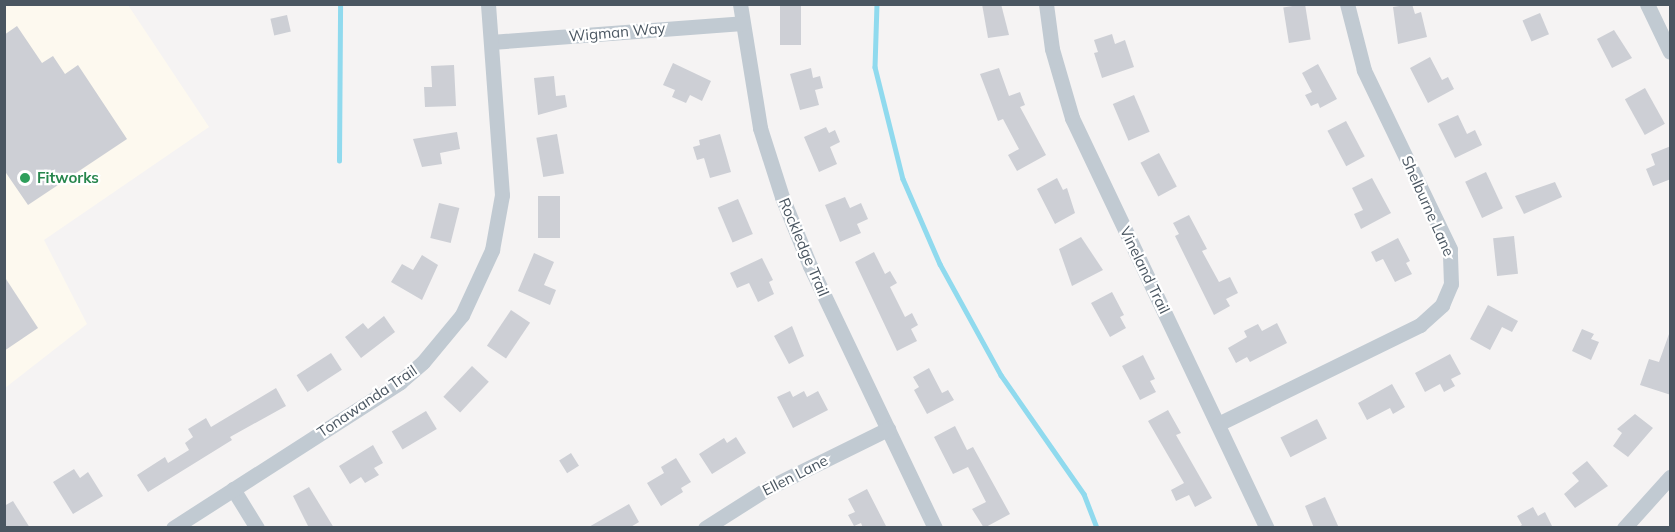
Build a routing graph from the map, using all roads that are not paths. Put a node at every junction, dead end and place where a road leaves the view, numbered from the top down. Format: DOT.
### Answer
graph roads {
  1 [pos="488,4"];
  2 [pos="740,4"];
  3 [pos="1046,4"];
  4 [pos="1347,4"];
  5 [pos="1647,4"];
  6 [pos="742,23"];
  7 [pos="491,42"];
  8 [pos="1671,52"];
  9 [pos="1218,424"];
  10 [pos="888,429"];
  11 [pos="1671,477"];
  12 [pos="232,489"];
  13 [pos="173,528"];
  14 [pos="257,528"];
  15 [pos="705,528"];
  16 [pos="935,528"];
  17 [pos="1267,528"];
  18 [pos="1624,528"];
  1 -- 7 [label="street, Tonawanda Trail"];
  2 -- 6 [label="street, Rockledge Trail"];
  3 -- 9 [label="street, Vineland Trail"];
  4 -- 9 [label="street, Shelburne Lane"];
  5 -- 8 [label="street"];
  6 -- 7 [label="street, Wigman Way"];
  6 -- 10 [label="street, Rockledge Trail"];
  7 -- 12 [label="street, Tonawanda Trail"];
  9 -- 17 [label="street, Vineland Trail"];
  10 -- 15 [label="street, Ellen Lane"];
  10 -- 16 [label="street, Rockledge Trail"];
  11 -- 18 [label="street"];
  12 -- 13 [label="street, Tonawanda Trail"];
  12 -- 14 [label="street"];
}
